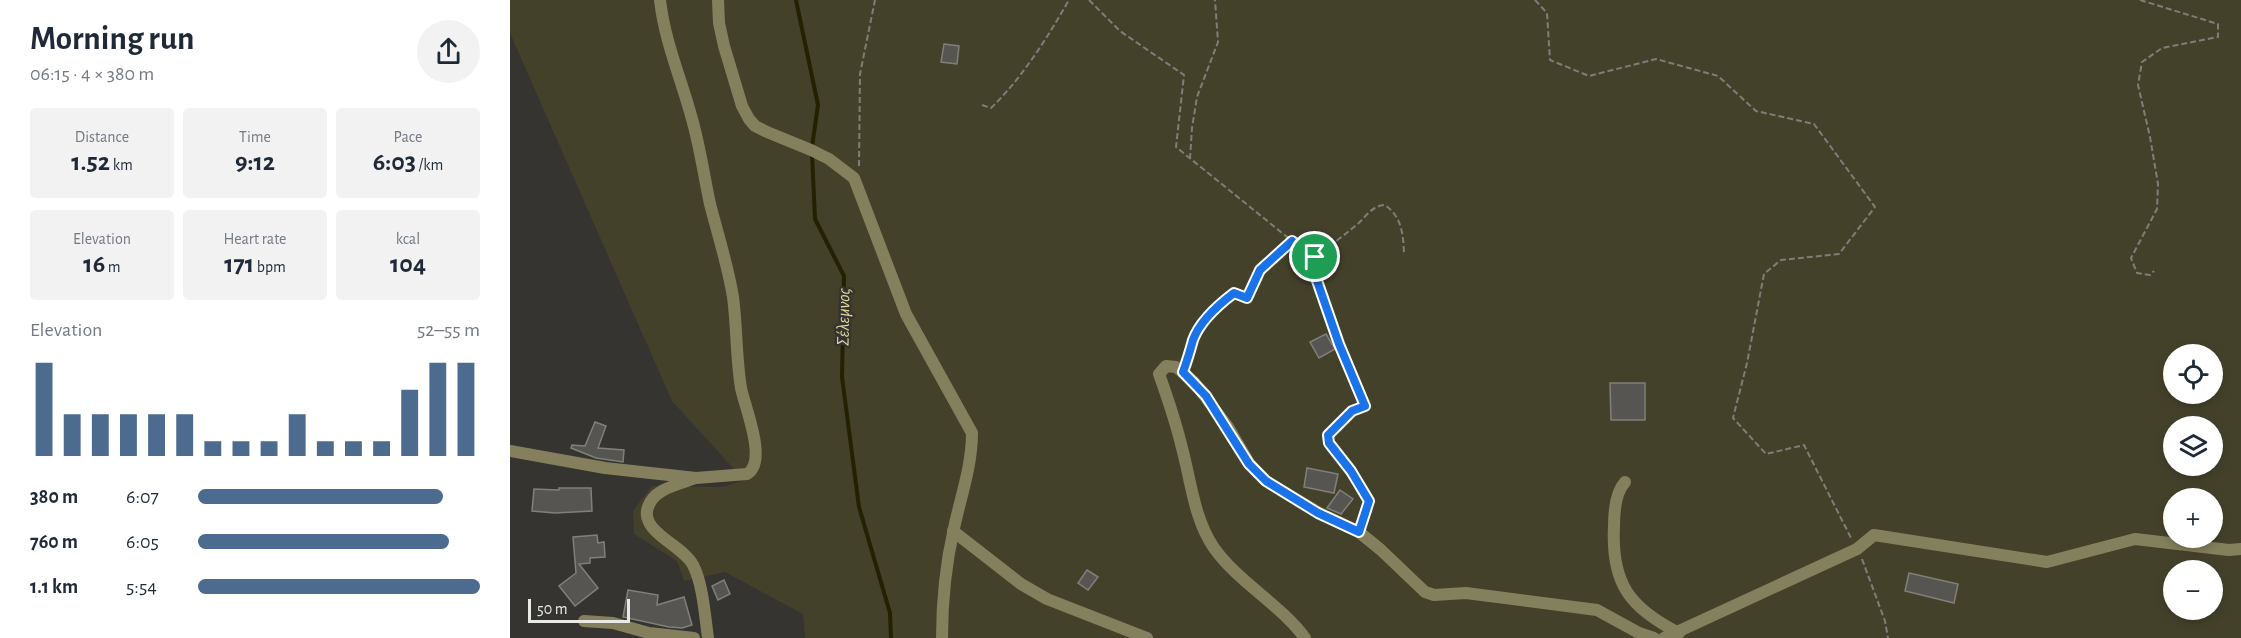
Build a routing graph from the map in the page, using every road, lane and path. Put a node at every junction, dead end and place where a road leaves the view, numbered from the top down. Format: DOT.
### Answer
graph roads {
  1 [pos="660,0"];
  2 [pos="718,0"];
  3 [pos="875,0"];
  4 [pos="1069,0"];
  5 [pos="1089,0"];
  6 [pos="1215,0"];
  7 [pos="1535,0"];
  8 [pos="2140,0"];
  9 [pos="982,105"];
  10 [pos="1190,159"];
  11 [pos="859,166"];
  12 [pos="1292,241"];
  13 [pos="1404,253"];
  14 [pos="1315,257"];
  15 [pos="2154,272"];
  16 [pos="1183,372"];
  17 [pos="510,451"];
  18 [pos="696,478"];
  19 [pos="1625,482"];
  20 [pos="953,531"];
  21 [pos="1359,532"];
  22 [pos="1857,549"];
  23 [pos="2241,549"];
  24 [pos="1865,564"];
  25 [pos="584,621"];
  26 [pos="1679,633"];
  27 [pos="694,638"];
  28 [pos="708,638"];
  29 [pos="942,638"];
  30 [pos="1147,638"];
  31 [pos="1305,638"];
  32 [pos="1654,638"];
  33 [pos="1664,638"];
  34 [pos="1888,638"];
  1 -- 18 [label="street"];
  2 -- 20 [label="street"];
  3 -- 11 [label="path"];
  4 -- 9 [label="path"];
  5 -- 10 [label="path"];
  6 -- 10 [label="path"];
  7 -- 22 [label="path"];
  8 -- 15 [label="path"];
  10 -- 12 [label="path"];
  12 -- 14 [label="path"];
  12 -- 16 [label="path"];
  13 -- 14 [label="path"];
  14 -- 21 [label="path"];
  16 -- 21 [label="street"];
  16 -- 31 [label="street"];
  17 -- 18 [label="street"];
  18 -- 28 [label="street"];
  19 -- 26 [label="street"];
  20 -- 29 [label="street"];
  20 -- 30 [label="street"];
  21 -- 32 [label="street"];
  22 -- 23 [label="street"];
  22 -- 26 [label="street"];
  24 -- 34 [label="path"];
  25 -- 27 [label="street"];
  26 -- 33 [label="street"];
}
